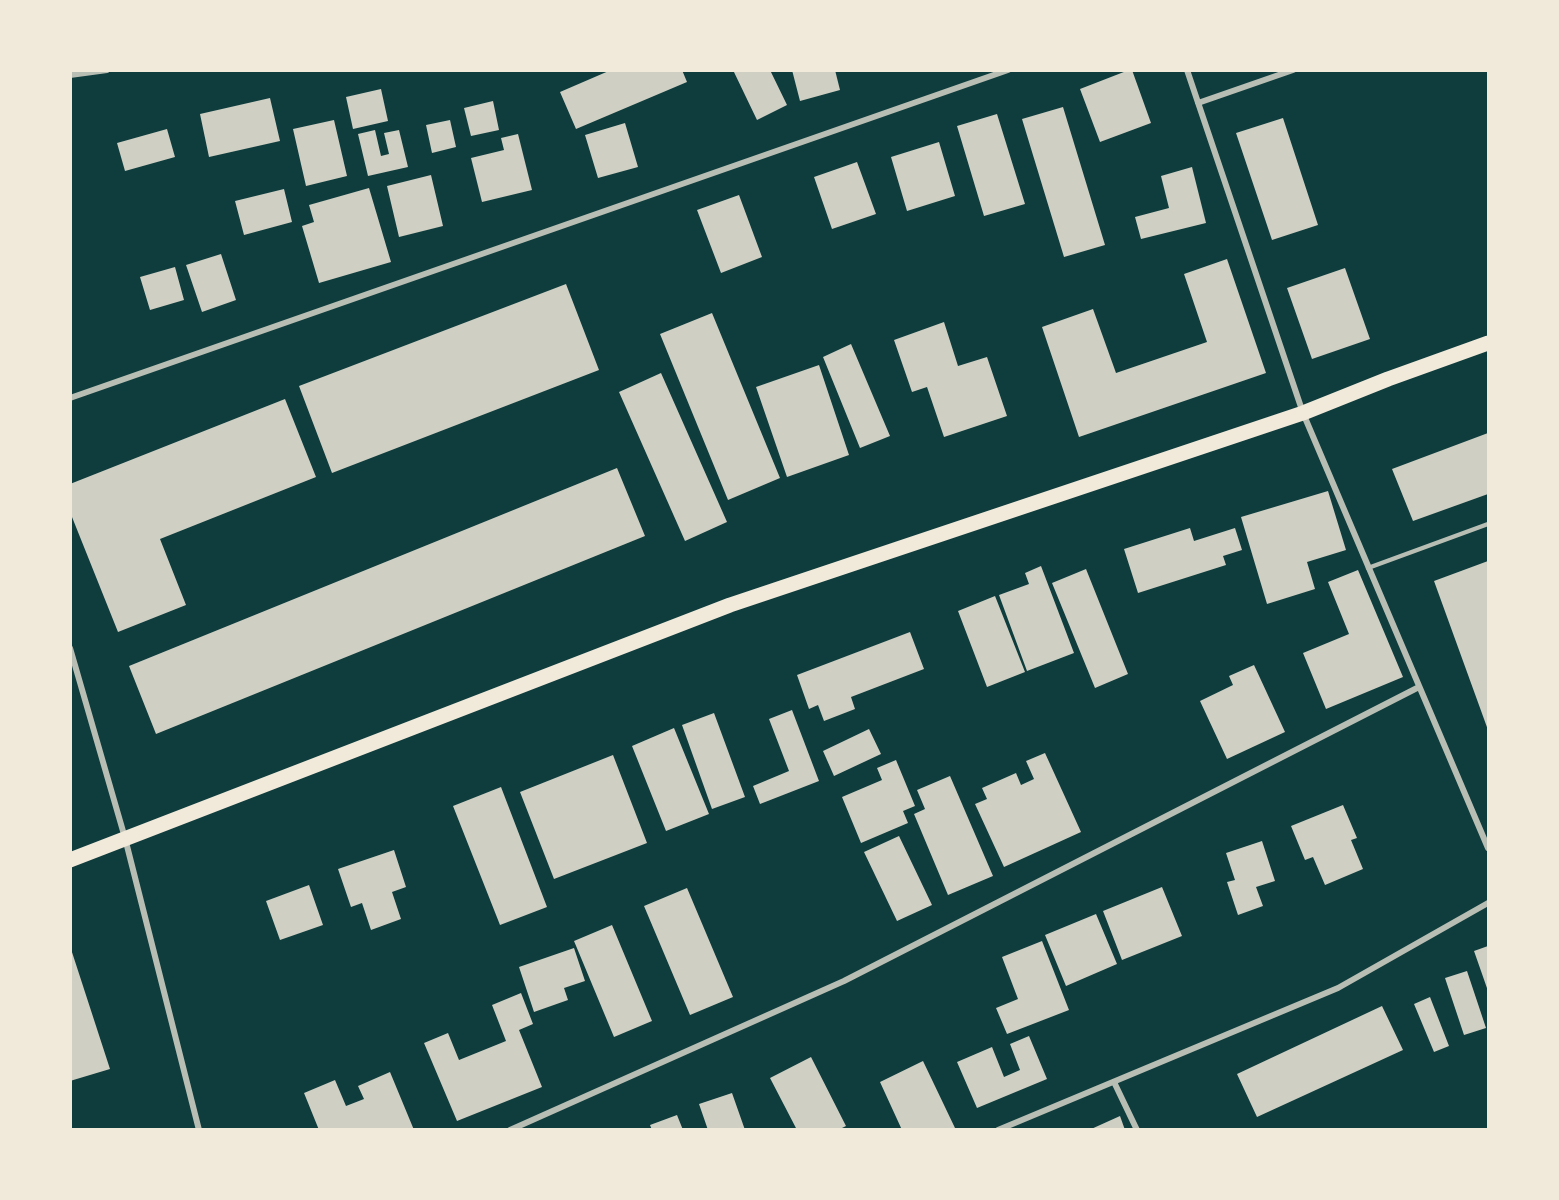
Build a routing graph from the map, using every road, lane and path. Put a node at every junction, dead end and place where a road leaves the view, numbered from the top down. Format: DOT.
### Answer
graph roads {
  1 [pos="107,70"];
  2 [pos="1008,70"];
  3 [pos="1187,70"];
  4 [pos="1293,70"];
  5 [pos="70,75"];
  6 [pos="1198,103"];
  7 [pos="1488,343"];
  8 [pos="70,398"];
  9 [pos="1303,413"];
  10 [pos="1488,525"];
  11 [pos="1368,568"];
  12 [pos="70,648"];
  13 [pos="1419,687"];
  14 [pos="125,838"];
  15 [pos="1488,848"];
  16 [pos="70,860"];
  17 [pos="1488,903"];
  18 [pos="1114,1082"];
  19 [pos="200,1130"];
  20 [pos="510,1130"];
  21 [pos="998,1130"];
  22 [pos="1137,1130"];
  1 -- 5 [label="street"];
  2 -- 8 [label="street"];
  3 -- 6 [label="street"];
  4 -- 6 [label="street"];
  6 -- 9 [label="street"];
  7 -- 9 [label="main road"];
  9 -- 11 [label="street"];
  9 -- 14 [label="main road"];
  10 -- 11 [label="lane"];
  11 -- 13 [label="street"];
  12 -- 14 [label="street"];
  13 -- 15 [label="street"];
  13 -- 20 [label="street"];
  14 -- 16 [label="main road"];
  14 -- 19 [label="street"];
  17 -- 18 [label="street"];
  18 -- 21 [label="street"];
  18 -- 22 [label="street"];
}
